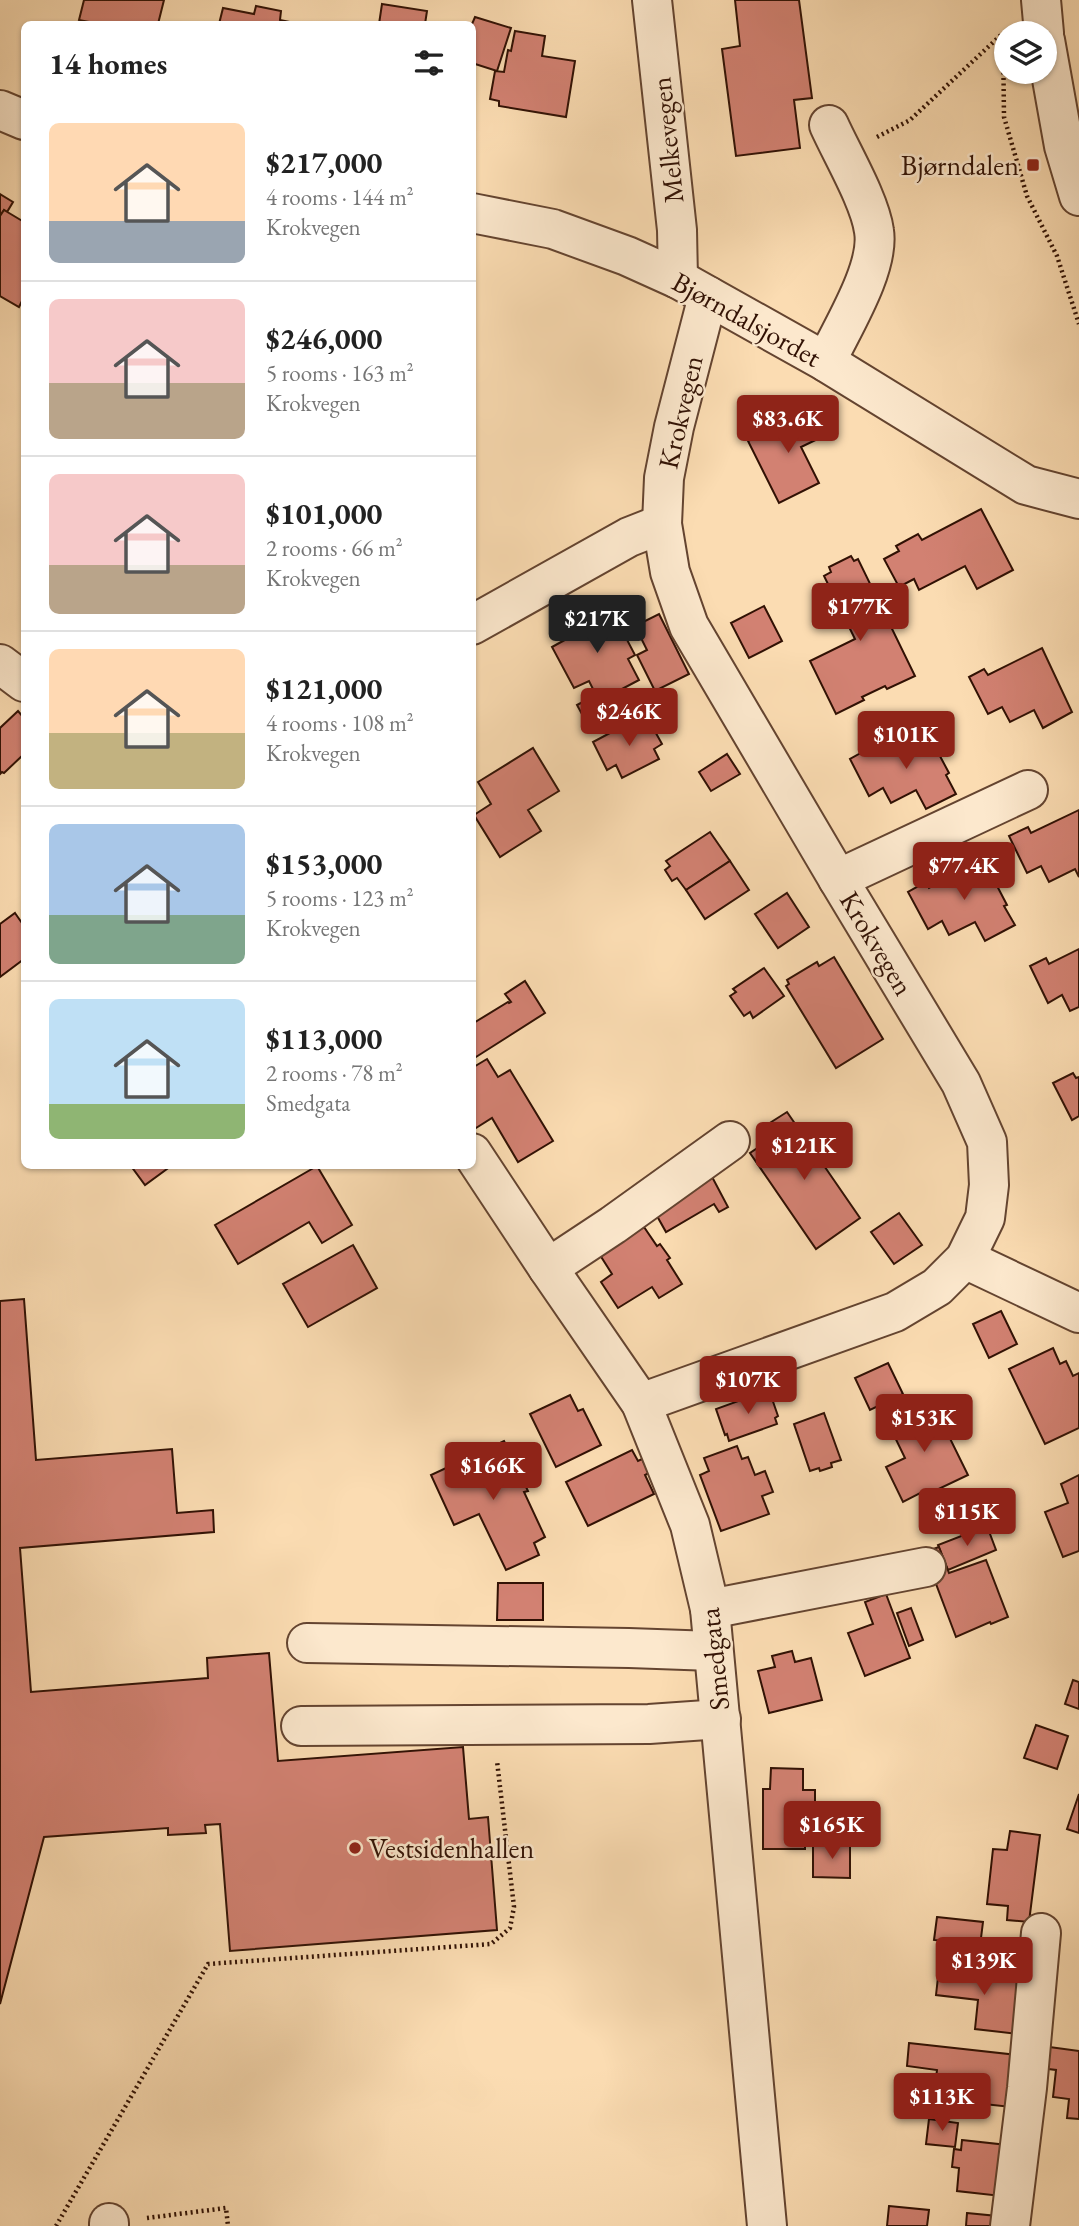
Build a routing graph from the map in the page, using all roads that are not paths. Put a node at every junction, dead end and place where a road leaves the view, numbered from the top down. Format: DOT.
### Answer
graph roads {
  1 [pos="652,0"];
  2 [pos="1041,0"];
  3 [pos="1043,21"];
  4 [pos="1053,84"];
  5 [pos="0,110"];
  6 [pos="21,119"];
  7 [pos="836,140"];
  8 [pos="1079,196"];
  9 [pos="476,214"];
  10 [pos="693,288"];
  11 [pos="826,362"];
  12 [pos="1079,499"];
  13 [pos="662,524"];
  14 [pos="476,623"];
  15 [pos="0,664"];
  16 [pos="21,680"];
  17 [pos="1028,790"];
  18 [pos="838,879"];
  19 [pos="730,1141"];
  20 [pos="476,1159"];
  21 [pos="965,1259"];
  22 [pos="548,1268"];
  23 [pos="1079,1313"];
  24 [pos="641,1404"];
  25 [pos="926,1567"];
  26 [pos="710,1609"];
  27 [pos="307,1643"];
  28 [pos="712,1651"];
  29 [pos="721,1719"];
  30 [pos="301,1726"];
  31 [pos="1041,1933"];
  32 [pos="767,2226"];
  33 [pos="1010,2226"];
  1 -- 10 [label="street, Melkevegen"];
  2 -- 3 [label="street"];
  4 -- 8 [label="street"];
  5 -- 6 [label="street"];
  7 -- 11 [label="street"];
  9 -- 10 [label="street, Bjørndalsjordet"];
  10 -- 11 [label="street, Bjørndalsjordet"];
  10 -- 13 [label="street, Krokvegen"];
  11 -- 12 [label="street, Bjørndalsjordet"];
  13 -- 14 [label="street"];
  13 -- 18 [label="street, Krokvegen"];
  15 -- 16 [label="street"];
  17 -- 18 [label="street"];
  18 -- 21 [label="street, Krokvegen"];
  19 -- 22 [label="street"];
  20 -- 22 [label="street, Smedgata"];
  21 -- 23 [label="street"];
  21 -- 24 [label="street, Krokvegen"];
  22 -- 24 [label="street, Smedgata"];
  24 -- 26 [label="street, Smedgata"];
  25 -- 26 [label="street"];
  26 -- 28 [label="street, Smedgata"];
  27 -- 28 [label="street"];
  28 -- 29 [label="street, Smedgata"];
  29 -- 30 [label="street"];
  29 -- 32 [label="street, Smedgata"];
  31 -- 33 [label="street"];
}
